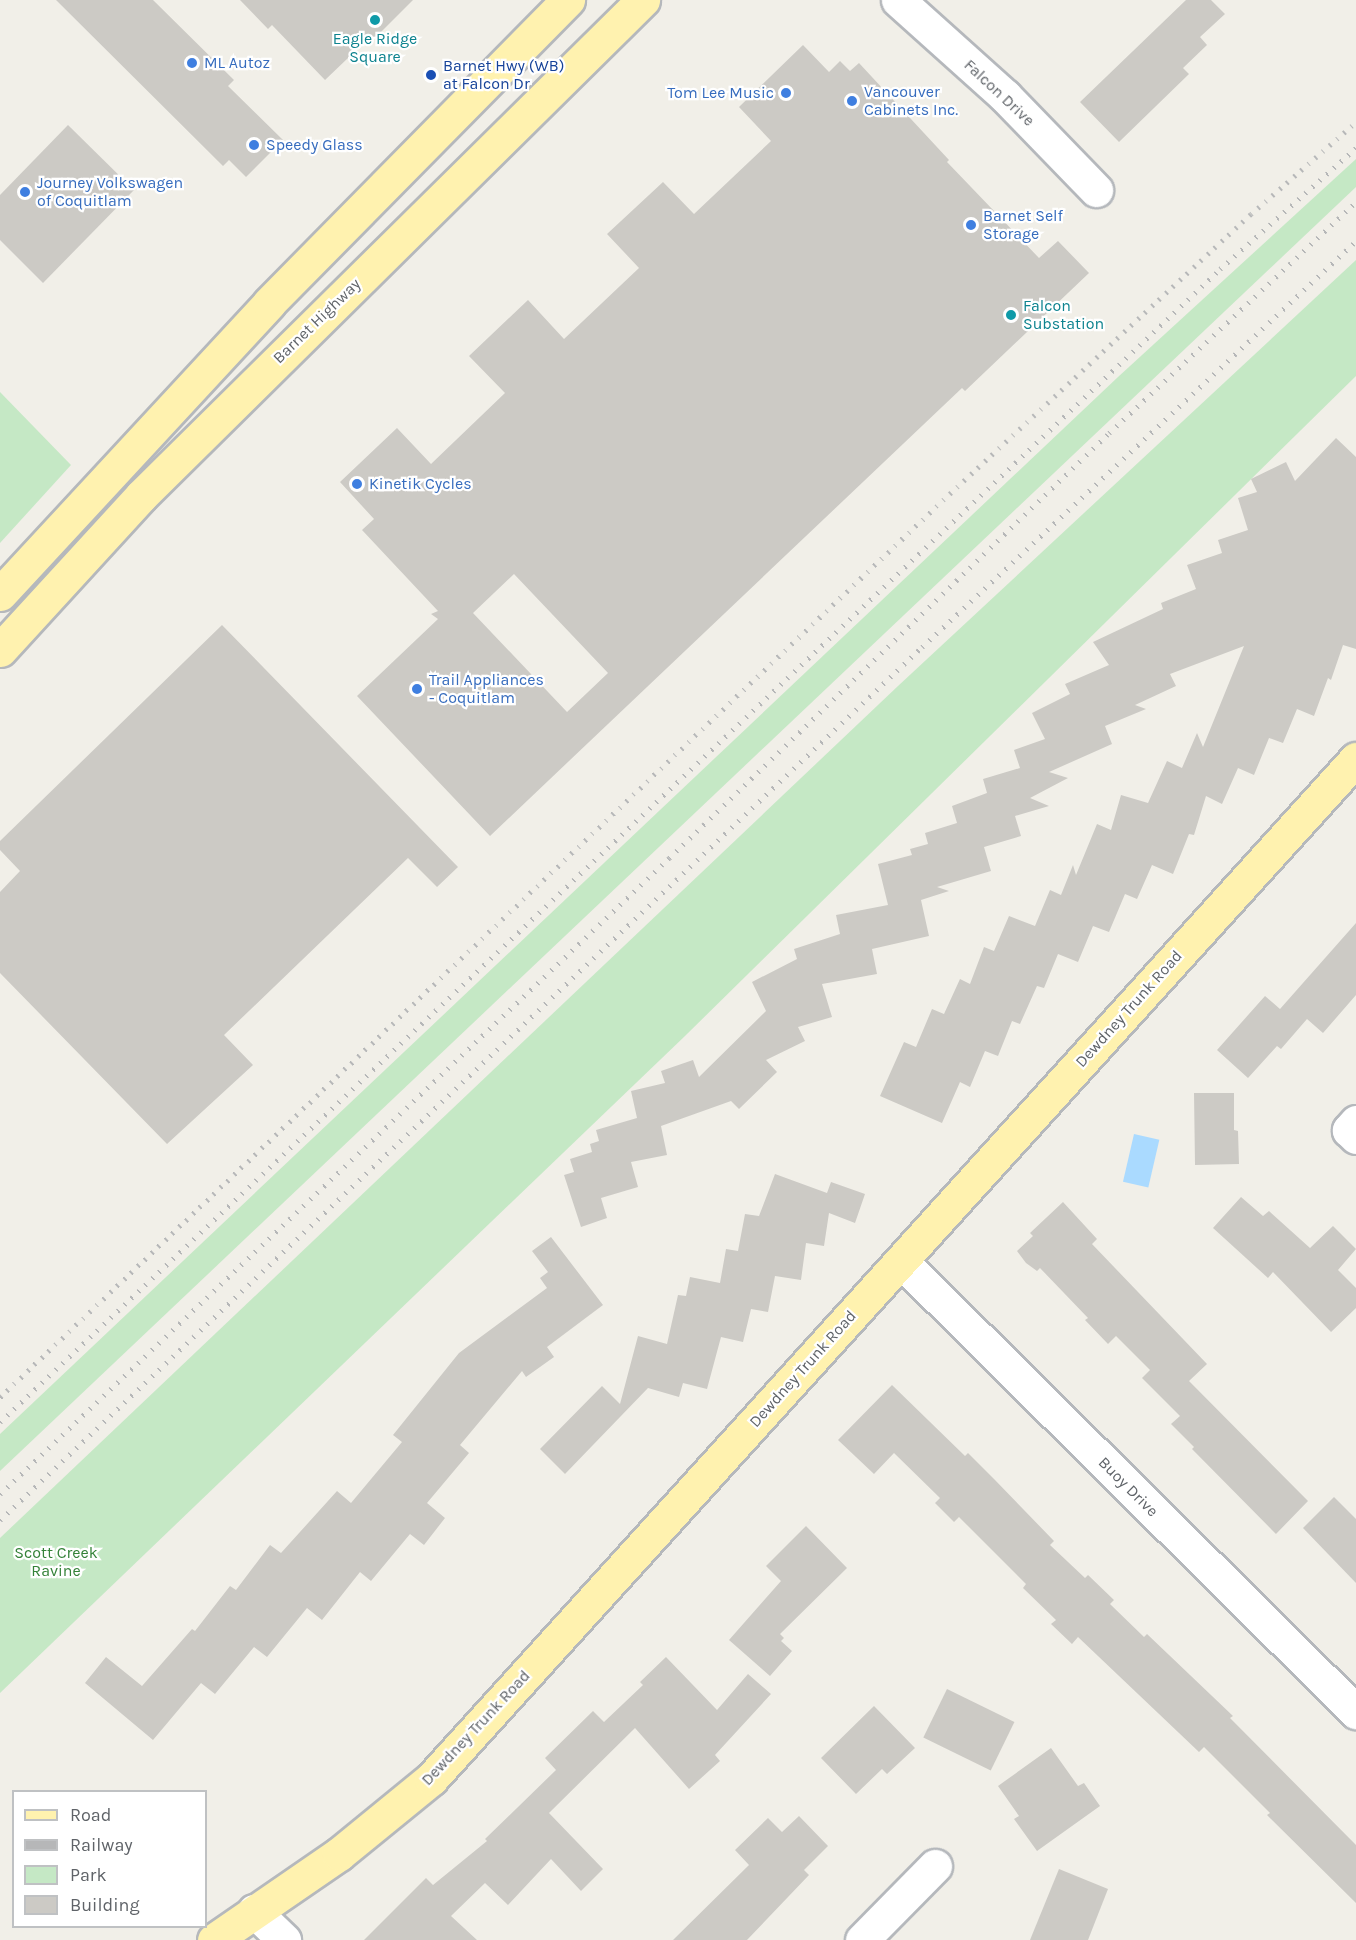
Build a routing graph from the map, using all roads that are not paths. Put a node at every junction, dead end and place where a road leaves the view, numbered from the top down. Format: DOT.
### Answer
graph roads {
  1 [pos="567,0"];
  2 [pos="643,0"];
  3 [pos="898,0"];
  4 [pos="1096,190"];
  5 [pos="0,594"];
  6 [pos="0,650"];
  7 [pos="1356,759"];
  8 [pos="1356,1122"];
  9 [pos="1356,1137"];
  10 [pos="901,1261"];
  11 [pos="1356,1712"];
  12 [pos="935,1866"];
  13 [pos="254,1911"];
  14 [pos="214,1940"];
  15 [pos="284,1940"];
  16 [pos="862,1940"];
  1 -- 5 [label="main road"];
  2 -- 6 [label="main road, Barnet Highway"];
  3 -- 4 [label="street, Falcon Drive"];
  7 -- 10 [label="main road, Dewdney Trunk Road"];
  8 -- 9 [label="street"];
  10 -- 11 [label="street, Buoy Drive"];
  10 -- 13 [label="main road, Dewdney Trunk Road"];
  12 -- 16 [label="street"];
  13 -- 14 [label="main road, Dewdney Trunk Road"];
  13 -- 15 [label="street"];
}
